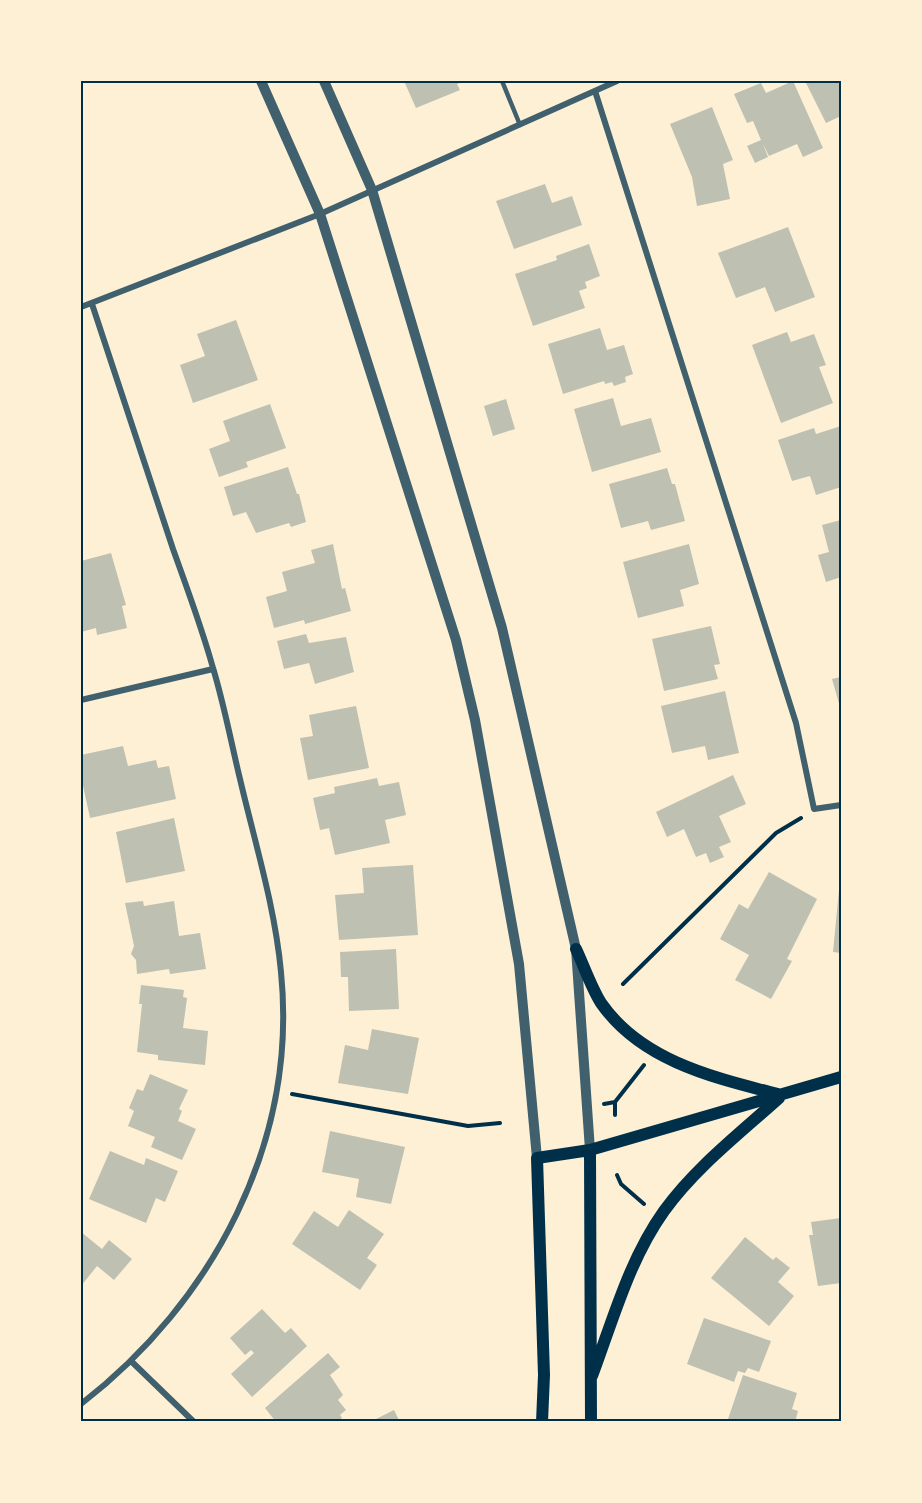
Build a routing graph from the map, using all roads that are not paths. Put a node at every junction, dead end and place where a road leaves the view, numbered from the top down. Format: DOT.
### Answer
graph roads {
  1 [pos="261,81"];
  2 [pos="324,81"];
  3 [pos="502,81"];
  4 [pos="617,81"];
  5 [pos="595,91"];
  6 [pos="520,125"];
  7 [pos="372,190"];
  8 [pos="320,214"];
  9 [pos="92,304"];
  10 [pos="81,307"];
  11 [pos="213,669"];
  12 [pos="81,700"];
  13 [pos="841,805"];
  14 [pos="576,949"];
  15 [pos="841,1077"];
  16 [pos="782,1096"];
  17 [pos="590,1150"];
  18 [pos="537,1158"];
  19 [pos="131,1361"];
  20 [pos="592,1376"];
  21 [pos="81,1404"];
  22 [pos="194,1422"];
  23 [pos="542,1422"];
  24 [pos="591,1422"];
  1 -- 8 [label="street"];
  2 -- 7 [label="street"];
  3 -- 6 [label="lane"];
  4 -- 5 [label="street"];
  5 -- 6 [label="street"];
  5 -- 13 [label="street"];
  6 -- 7 [label="street"];
  7 -- 8 [label="street"];
  7 -- 14 [label="street"];
  8 -- 9 [label="street"];
  8 -- 18 [label="street"];
  9 -- 10 [label="street"];
  9 -- 11 [label="street"];
  11 -- 12 [label="street"];
  11 -- 19 [label="street"];
  14 -- 16 [label="main road"];
  14 -- 17 [label="street"];
  15 -- 16 [label="main road"];
  16 -- 17 [label="main road"];
  16 -- 20 [label="main road"];
  17 -- 18 [label="main road"];
  17 -- 20 [label="main road"];
  18 -- 23 [label="main road"];
  19 -- 21 [label="street"];
  19 -- 22 [label="street"];
  20 -- 24 [label="main road"];
}
